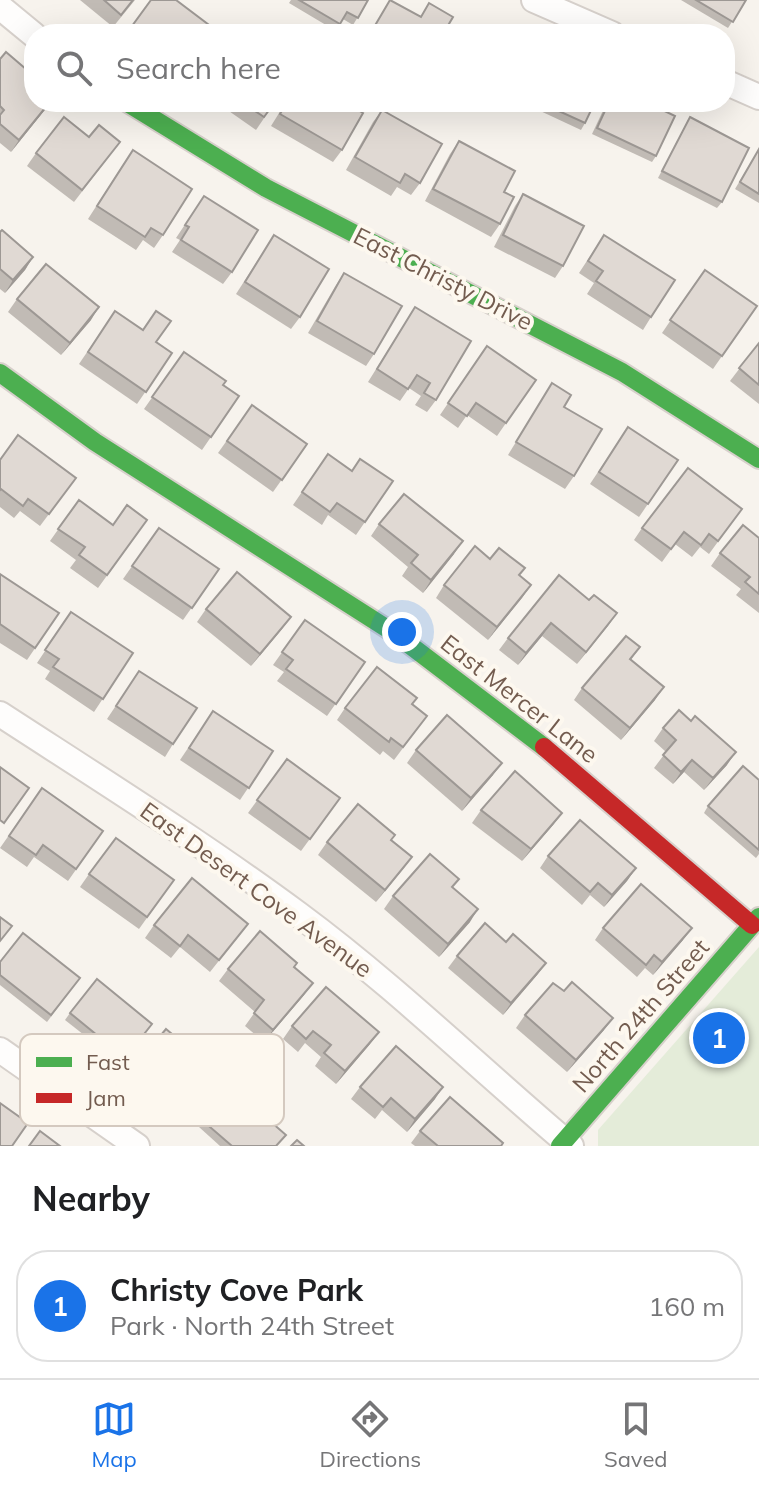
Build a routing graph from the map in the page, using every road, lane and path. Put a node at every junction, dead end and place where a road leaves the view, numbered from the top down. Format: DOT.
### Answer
graph roads {
  1 [pos="534,0"];
  2 [pos="0,7"];
  3 [pos="589,24"];
  4 [pos="24,27"];
  5 [pos="735,86"];
  6 [pos="759,97"];
  7 [pos="142,112"];
  8 [pos="0,373"];
  9 [pos="759,459"];
  10 [pos="0,714"];
  11 [pos="756,921"];
  12 [pos="0,1050"];
  13 [pos="20,1064"];
  14 [pos="108,1126"];
  15 [pos="566,1144"];
  16 [pos="137,1146"];
  1 -- 3 [label="street"];
  2 -- 4 [label="street"];
  5 -- 6 [label="street"];
  7 -- 9 [label="street, East Christy Drive"];
  8 -- 11 [label="street, East Mercer Lane"];
  10 -- 15 [label="street, East Desert Cove Avenue"];
  11 -- 15 [label="street, North 24th Street"];
  12 -- 13 [label="street"];
  14 -- 16 [label="street"];
}
